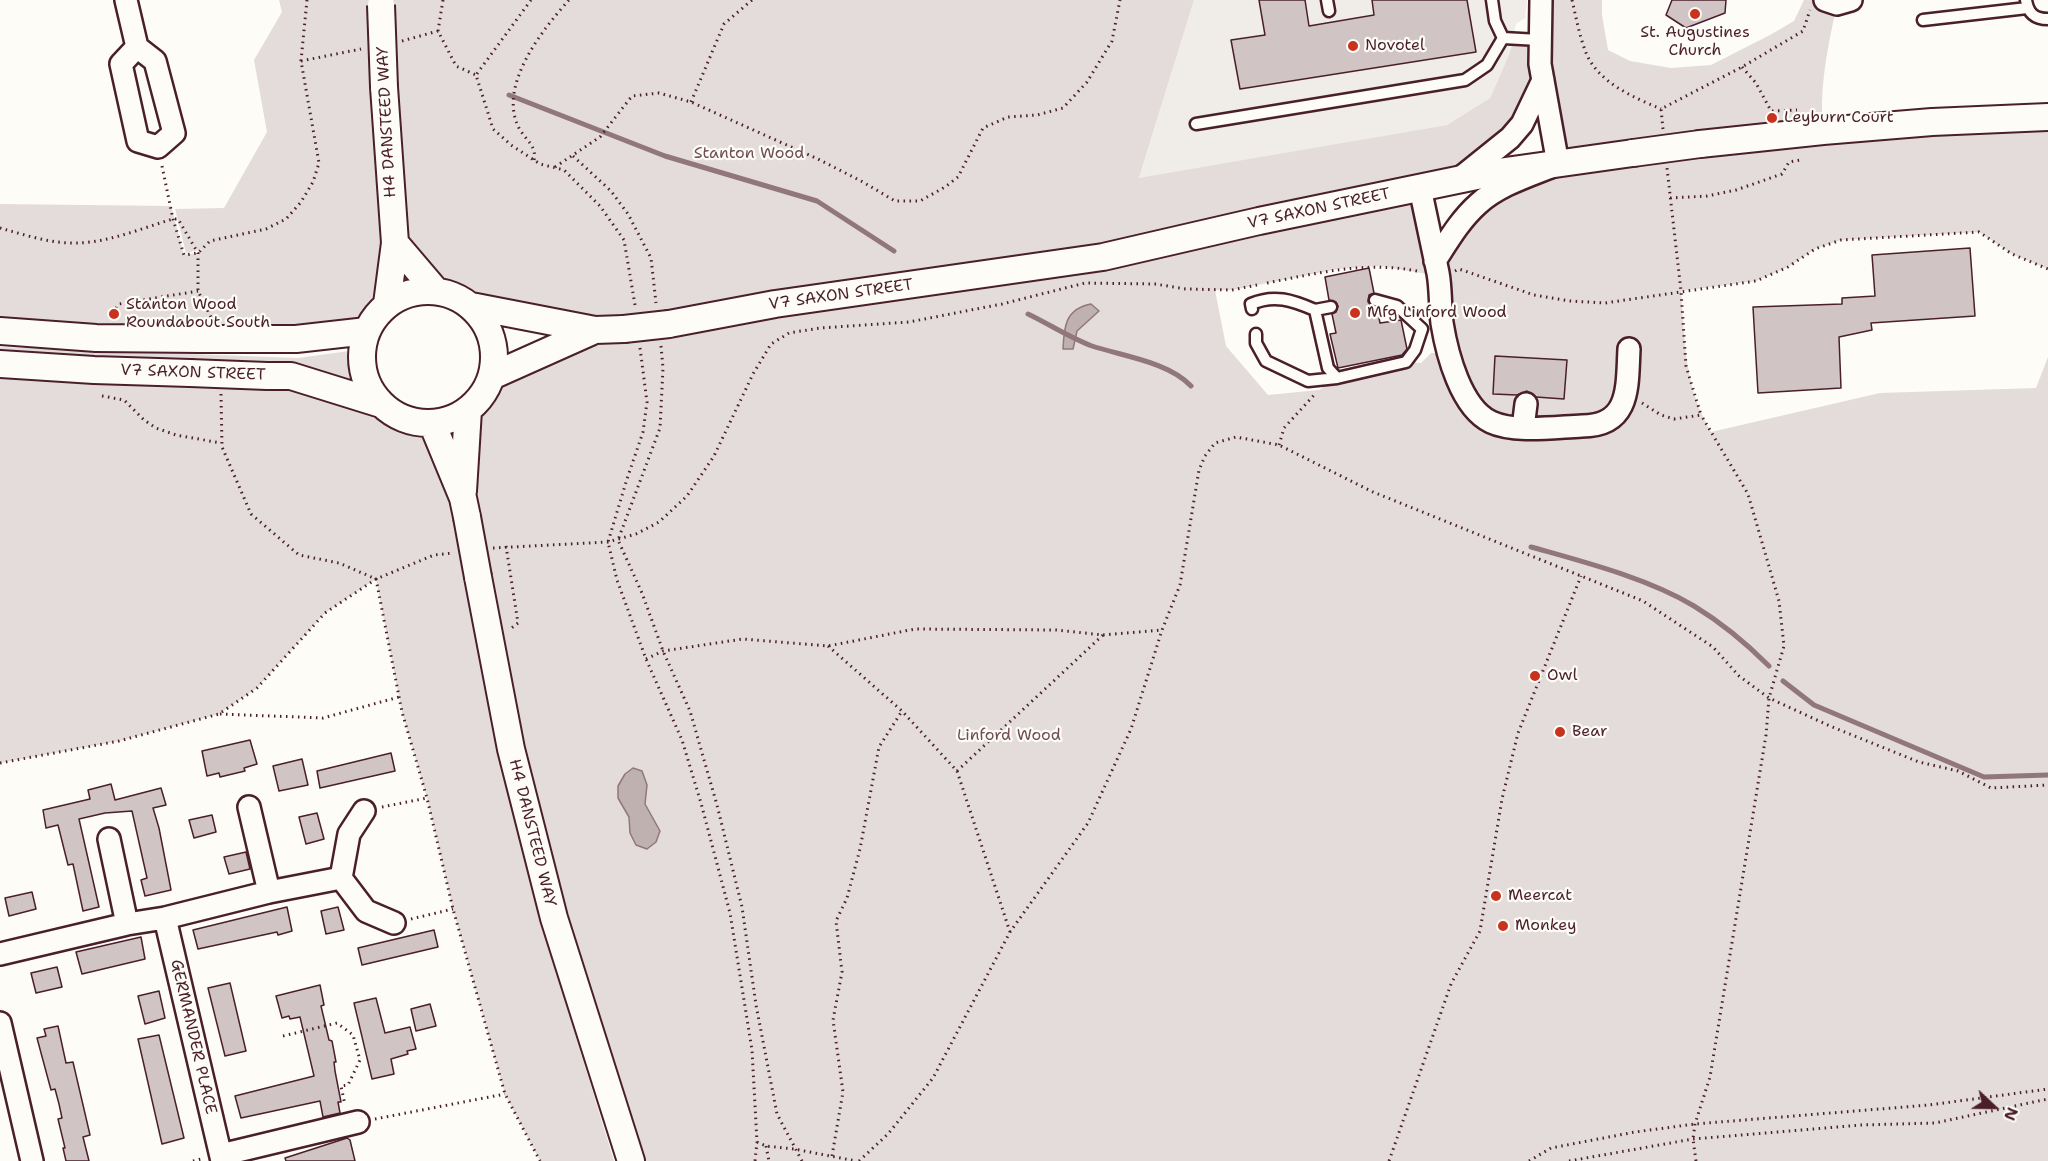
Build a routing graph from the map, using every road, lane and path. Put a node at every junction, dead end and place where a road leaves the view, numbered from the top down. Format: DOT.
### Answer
graph roads {
  1 [pos="126,0"];
  2 [pos="307,0"];
  3 [pos="443,0"];
  4 [pos="531,0"];
  5 [pos="570,0"];
  6 [pos="752,0"];
  7 [pos="1120,0"];
  8 [pos="1492,0"];
  9 [pos="1541,0"];
  10 [pos="1572,0"];
  11 [pos="1825,0"];
  12 [pos="1851,0"];
  13 [pos="381,3"];
  14 [pos="2027,4"];
  15 [pos="2048,19"];
  16 [pos="1923,20"];
  17 [pos="1503,38"];
  18 [pos="1539,40"];
  19 [pos="137,47"];
  20 [pos="1742,67"];
  21 [pos="476,75"];
  22 [pos="1543,80"];
  23 [pos="165,99"];
  24 [pos="691,102"];
  25 [pos="130,106"];
  26 [pos="1661,109"];
  27 [pos="1797,110"];
  28 [pos="2048,117"];
  29 [pos="1196,124"];
  30 [pos="158,147"];
  31 [pos="573,156"];
  32 [pos="534,160"];
  33 [pos="1801,160"];
  34 [pos="1558,164"];
  35 [pos="554,168"];
  36 [pos="1456,181"];
  37 [pos="1420,188"];
  38 [pos="1670,198"];
  39 [pos="173,219"];
  40 [pos="0,228"];
  41 [pos="394,243"];
  42 [pos="198,253"];
  43 [pos="1435,261"];
  44 [pos="435,290"];
  45 [pos="198,291"];
  46 [pos="1681,291"];
  47 [pos="1375,300"];
  48 [pos="387,304"];
  49 [pos="471,306"];
  50 [pos="1331,307"];
  51 [pos="1252,309"];
  52 [pos="1315,310"];
  53 [pos="649,326"];
  54 [pos="1432,327"];
  55 [pos="595,330"];
  56 [pos="0,331"];
  57 [pos="207,331"];
  58 [pos="367,331"];
  59 [pos="1256,334"];
  60 [pos="96,338"];
  61 [pos="1629,350"];
  62 [pos="0,364"];
  63 [pos="492,376"];
  64 [pos="1337,378"];
  65 [pos="220,387"];
  66 [pos="102,396"];
  67 [pos="381,404"];
  68 [pos="1526,404"];
  69 [pos="468,410"];
  70 [pos="1623,414"];
  71 [pos="1701,415"];
  72 [pos="432,423"];
  73 [pos="1523,428"];
  74 [pos="222,443"];
  75 [pos="1279,445"];
  76 [pos="465,508"];
  77 [pos="608,543"];
  78 [pos="506,546"];
  79 [pos="486,549"];
  80 [pos="455,553"];
  81 [pos="1581,576"];
  82 [pos="376,579"];
  83 [pos="1162,630"];
  84 [pos="1103,635"];
  85 [pos="491,644"];
  86 [pos="828,646"];
  87 [pos="663,651"];
  88 [pos="646,659"];
  89 [pos="399,697"];
  90 [pos="1769,698"];
  91 [pos="902,711"];
  92 [pos="219,714"];
  93 [pos="0,763"];
  94 [pos="957,771"];
  95 [pos="2048,785"];
  96 [pos="427,798"];
  97 [pos="249,807"];
  98 [pos="364,811"];
  99 [pos="109,839"];
  100 [pos="341,878"];
  101 [pos="269,892"];
  102 [pos="453,909"];
  103 [pos="165,918"];
  104 [pos="394,923"];
  105 [pos="127,924"];
  106 [pos="1010,932"];
  107 [pos="0,954"];
  108 [pos="0,1023"];
  109 [pos="283,1036"];
  110 [pos="2048,1089"];
  111 [pos="505,1094"];
  112 [pos="2048,1099"];
  113 [pos="353,1123"];
  114 [pos="1695,1124"];
  115 [pos="1693,1139"];
  116 [pos="757,1142"];
  117 [pos="766,1146"];
  118 [pos="794,1149"];
  119 [pos="832,1156"];
  120 [pos="221,1158"];
  121 [pos="32,1161"];
  122 [pos="540,1161"];
  123 [pos="631,1161"];
  124 [pos="755,1161"];
  125 [pos="769,1161"];
  126 [pos="802,1161"];
  127 [pos="857,1161"];
  128 [pos="1389,1161"];
  129 [pos="1529,1161"];
  130 [pos="1569,1161"];
  131 [pos="1696,1161"];
  1 -- 19 [label="street"];
  2 -- 42 [label="path"];
  3 -- 21 [label="path"];
  4 -- 21 [label="path"];
  5 -- 32 [label="path"];
  6 -- 24 [label="path"];
  7 -- 24 [label="path"];
  8 -- 17 [label="lane"];
  9 -- 18 [label="street"];
  10 -- 26 [label="path"];
  11 -- 12 [label="street"];
  13 -- 41 [label="street, H4 DANSTEED WAY, bridge"];
  14 -- 15 [label="lane"];
  14 -- 16 [label="lane"];
  17 -- 18 [label="lane"];
  17 -- 29 [label="lane"];
  18 -- 22 [label="street"];
  19 -- 23 [label="street"];
  19 -- 25 [label="street"];
  20 -- 27 [label="path"];
  21 -- 32 [label="path"];
  22 -- 34 [label="street"];
  22 -- 36 [label="street"];
  23 -- 25 [label="street"];
  23 -- 30 [label="street"];
  24 -- 31 [label="path"];
  25 -- 30 [label="street"];
  28 -- 34 [label="street, V7 SAXON STREET, bridge"];
  30 -- 39 [label="path"];
  31 -- 35 [label="path"];
  31 -- 53 [label="path"];
  32 -- 35 [label="path"];
  33 -- 38 [label="path"];
  34 -- 36 [label="street, V7 SAXON STREET"];
  34 -- 43 [label="street"];
  35 -- 53 [label="path"];
  36 -- 37 [label="street, V7 SAXON STREET"];
  37 -- 43 [label="street"];
  37 -- 53 [label="street, V7 SAXON STREET"];
  39 -- 40 [label="path"];
  39 -- 42 [label="path"];
  39 -- 42 [label="path"];
  41 -- 44 [label="street"];
  41 -- 48 [label="street, H4 DANSTEED WAY"];
  42 -- 45 [label="path"];
  43 -- 54 [label="street"];
  44 -- 48 [label="street"];
  44 -- 49 [label="street"];
  45 -- 57 [label="path"];
  45 -- 60 [label="path"];
  46 -- 71 [label="path"];
  47 -- 54 [label="lane"];
  48 -- 58 [label="street"];
  49 -- 55 [label="street, V7 SAXON STREET"];
  49 -- 63 [label="street"];
  50 -- 52 [label="lane"];
  51 -- 52 [label="lane"];
  52 -- 64 [label="lane"];
  53 -- 55 [label="street, V7 SAXON STREET"];
  53 -- 77 [label="path"];
  53 -- 87 [label="path"];
  54 -- 64 [label="lane"];
  54 -- 73 [label="street"];
  55 -- 63 [label="street, V7 SAXON STREET"];
  56 -- 60 [label="street, V7 SAXON STREET"];
  57 -- 58 [label="street, V7 SAXON STREET, bridge"];
  57 -- 60 [label="street, V7 SAXON STREET"];
  58 -- 67 [label="street"];
  59 -- 64 [label="lane"];
  61 -- 70 [label="street"];
  62 -- 67 [label="street, V7 SAXON STREET, bridge"];
  63 -- 69 [label="street"];
  64 -- 75 [label="path"];
  65 -- 74 [label="path"];
  66 -- 74 [label="path"];
  67 -- 72 [label="street"];
  68 -- 73 [label="street"];
  69 -- 72 [label="street"];
  69 -- 76 [label="street, H4 DANSTEED WAY"];
  70 -- 71 [label="path"];
  70 -- 73 [label="street"];
  71 -- 90 [label="path"];
  72 -- 76 [label="street, H4 DANSTEED WAY"];
  74 -- 82 [label="path"];
  75 -- 81 [label="path"];
  75 -- 83 [label="path"];
  76 -- 85 [label="street, H4 DANSTEED WAY, bridge"];
  77 -- 78 [label="path"];
  77 -- 88 [label="path"];
  78 -- 79 [label="path"];
  78 -- 85 [label="path"];
  80 -- 82 [label="path"];
  81 -- 90 [label="path"];
  81 -- 128 [label="path"];
  82 -- 89 [label="path"];
  82 -- 92 [label="path"];
  83 -- 84 [label="path"];
  83 -- 106 [label="path"];
  84 -- 86 [label="path"];
  84 -- 94 [label="path"];
  85 -- 123 [label="street, H4 DANSTEED WAY"];
  86 -- 87 [label="path"];
  86 -- 91 [label="path"];
  87 -- 88 [label="path"];
  87 -- 118 [label="path"];
  88 -- 116 [label="path"];
  89 -- 92 [label="path"];
  89 -- 96 [label="path"];
  90 -- 95 [label="path"];
  90 -- 114 [label="path"];
  91 -- 94 [label="path"];
  91 -- 119 [label="path"];
  92 -- 93 [label="path"];
  94 -- 106 [label="path"];
  96 -- 98 [label="path"];
  96 -- 102 [label="path"];
  97 -- 101 [label="street"];
  98 -- 100 [label="street"];
  99 -- 105 [label="street"];
  100 -- 101 [label="street"];
  100 -- 104 [label="street"];
  101 -- 103 [label="street"];
  102 -- 104 [label="path"];
  102 -- 111 [label="path"];
  103 -- 105 [label="street"];
  103 -- 120 [label="street, GERMANDER PLACE"];
  105 -- 107 [label="street"];
  106 -- 127 [label="path"];
  108 -- 121 [label="street"];
  109 -- 113 [label="path"];
  110 -- 114 [label="path"];
  111 -- 113 [label="path"];
  111 -- 122 [label="path"];
  112 -- 115 [label="path"];
  113 -- 120 [label="street, GERMANDER PLACE"];
  114 -- 115 [label="path"];
  114 -- 129 [label="path"];
  115 -- 130 [label="path"];
  115 -- 131 [label="path"];
  116 -- 117 [label="path"];
  116 -- 124 [label="path"];
  117 -- 118 [label="path"];
  117 -- 125 [label="path"];
  118 -- 119 [label="path"];
  118 -- 126 [label="path"];
  119 -- 127 [label="path"];
}
